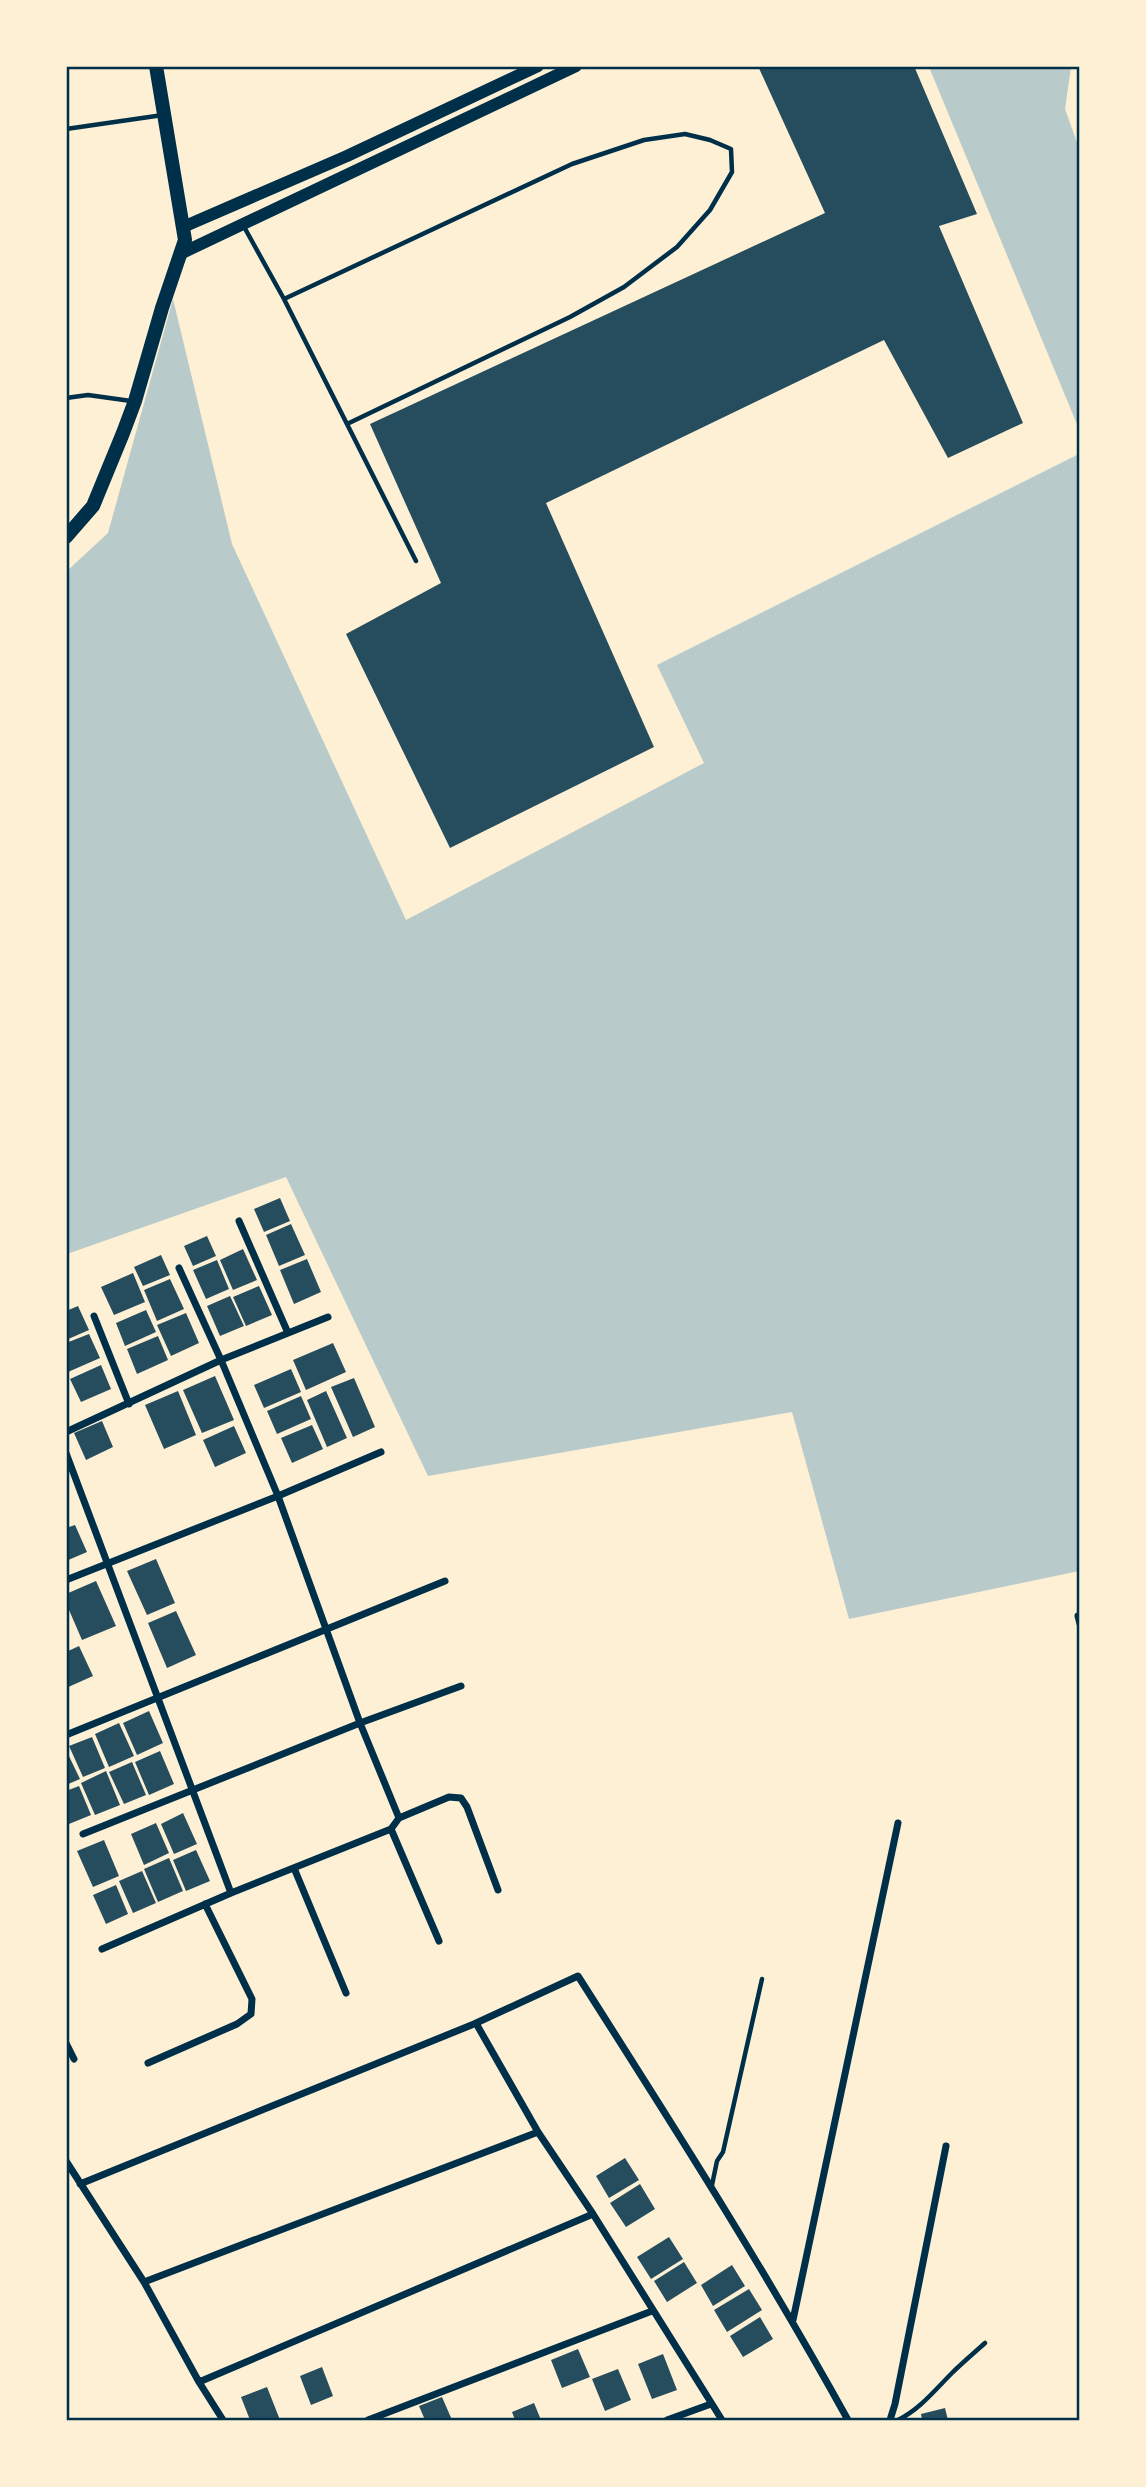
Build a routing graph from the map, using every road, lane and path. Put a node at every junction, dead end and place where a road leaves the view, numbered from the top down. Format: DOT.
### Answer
graph roads {
  1 [pos="156,66"];
  2 [pos="538,66"];
  3 [pos="576,66"];
  4 [pos="164,115"];
  5 [pos="66,129"];
  6 [pos="243,224"];
  7 [pos="183,228"];
  8 [pos="180,254"];
  9 [pos="284,299"];
  10 [pos="66,398"];
  11 [pos="135,401"];
  12 [pos="347,424"];
  13 [pos="66,537"];
  14 [pos="416,561"];
  15 [pos="239,1222"];
  16 [pos="179,1268"];
  17 [pos="94,1316"];
  18 [pos="328,1317"];
  19 [pos="288,1333"];
  20 [pos="221,1360"];
  21 [pos="129,1404"];
  22 [pos="66,1432"];
  23 [pos="381,1452"];
  24 [pos="66,1453"];
  25 [pos="278,1496"];
  26 [pos="108,1562"];
  27 [pos="66,1580"];
  28 [pos="444,1581"];
  29 [pos="326,1630"];
  30 [pos="461,1686"];
  31 [pos="158,1697"];
  32 [pos="360,1723"];
  33 [pos="66,1735"];
  34 [pos="193,1790"];
  35 [pos="399,1818"];
  36 [pos="898,1823"];
  37 [pos="391,1829"];
  38 [pos="83,1834"];
  39 [pos="294,1868"];
  40 [pos="498,1889"];
  41 [pos="232,1893"];
  42 [pos="205,1904"];
  43 [pos="439,1941"];
  44 [pos="102,1950"];
  45 [pos="762,1979"];
  46 [pos="346,1993"];
  47 [pos="474,2024"];
  48 [pos="66,2043"];
  49 [pos="74,2059"];
  50 [pos="148,2063"];
  51 [pos="538,2132"];
  52 [pos="946,2146"];
  53 [pos="66,2161"];
  54 [pos="80,2184"];
  55 [pos="712,2185"];
  56 [pos="593,2214"];
  57 [pos="144,2282"];
  58 [pos="653,2311"];
  59 [pos="793,2321"];
  60 [pos="985,2343"];
  61 [pos="199,2382"];
  62 [pos="711,2404"];
  63 [pos="223,2420"];
  64 [pos="368,2420"];
  65 [pos="667,2420"];
  66 [pos="722,2420"];
  67 [pos="848,2420"];
  68 [pos="890,2420"];
  69 [pos="898,2420"];
  1 -- 4 [label="main road"];
  2 -- 7 [label="street"];
  3 -- 6 [label="street"];
  4 -- 5 [label="lane"];
  4 -- 7 [label="main road"];
  6 -- 8 [label="street"];
  6 -- 9 [label="lane"];
  7 -- 8 [label="main road"];
  8 -- 11 [label="main road"];
  9 -- 12 [label="lane"];
  9 -- 12 [label="lane"];
  10 -- 11 [label="lane"];
  11 -- 13 [label="main road"];
  12 -- 14 [label="lane"];
  15 -- 19 [label="street"];
  16 -- 20 [label="street"];
  17 -- 21 [label="street"];
  18 -- 19 [label="street"];
  19 -- 20 [label="street"];
  20 -- 21 [label="street"];
  20 -- 25 [label="street"];
  21 -- 22 [label="street"];
  23 -- 25 [label="street"];
  24 -- 26 [label="street"];
  25 -- 26 [label="street"];
  25 -- 29 [label="street"];
  26 -- 27 [label="street"];
  26 -- 31 [label="street"];
  28 -- 29 [label="street"];
  29 -- 31 [label="street"];
  29 -- 32 [label="street"];
  30 -- 32 [label="street"];
  31 -- 33 [label="street"];
  31 -- 34 [label="street"];
  32 -- 34 [label="street"];
  32 -- 35 [label="street"];
  34 -- 38 [label="street"];
  34 -- 41 [label="street"];
  35 -- 37 [label="street"];
  35 -- 40 [label="street"];
  36 -- 59 [label="street"];
  37 -- 39 [label="street"];
  37 -- 43 [label="street"];
  39 -- 41 [label="street"];
  39 -- 46 [label="street"];
  41 -- 42 [label="street"];
  42 -- 44 [label="street"];
  42 -- 50 [label="street"];
  45 -- 55 [label="lane"];
  47 -- 51 [label="street"];
  47 -- 54 [label="street"];
  47 -- 55 [label="street"];
  48 -- 49 [label="street"];
  51 -- 56 [label="street"];
  51 -- 57 [label="street"];
  52 -- 68 [label="street"];
  53 -- 54 [label="street"];
  54 -- 57 [label="street"];
  55 -- 59 [label="street"];
  56 -- 58 [label="street"];
  56 -- 61 [label="street"];
  57 -- 61 [label="street"];
  58 -- 62 [label="street"];
  58 -- 64 [label="street"];
  59 -- 67 [label="street"];
  60 -- 69 [label="lane"];
  61 -- 63 [label="street"];
  62 -- 65 [label="street"];
  62 -- 66 [label="street"];
}
